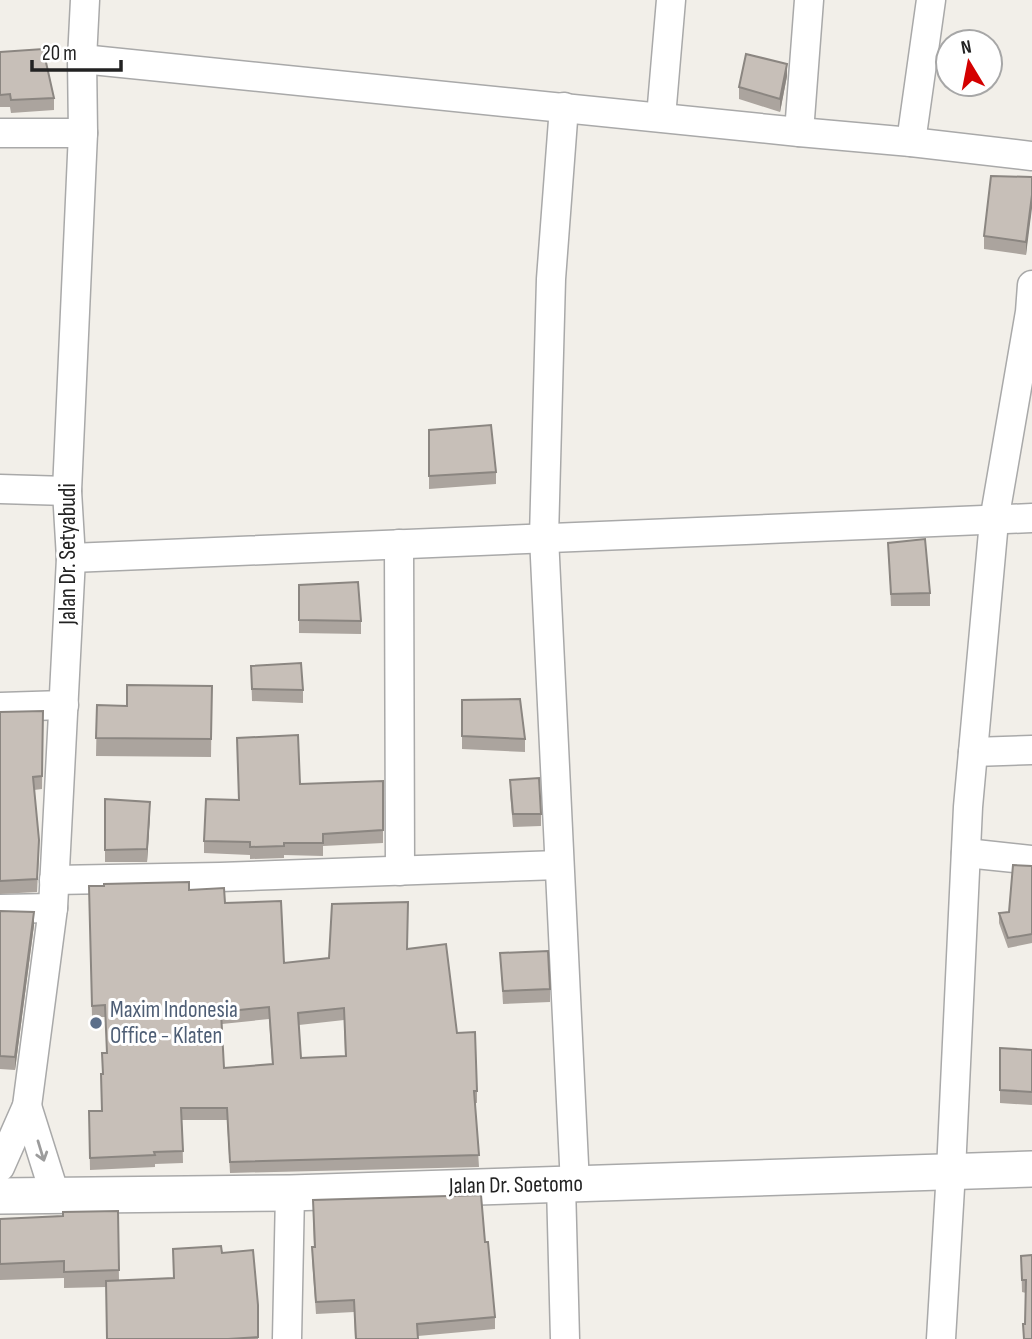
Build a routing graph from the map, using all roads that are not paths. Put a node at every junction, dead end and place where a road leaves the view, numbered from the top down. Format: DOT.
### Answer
graph roads {
  1 [pos="85,0"];
  2 [pos="671,0"];
  3 [pos="808,0"];
  4 [pos="931,0"];
  5 [pos="82,59"];
  6 [pos="564,107"];
  7 [pos="661,117"];
  8 [pos="800,132"];
  9 [pos="0,133"];
  10 [pos="83,133"];
  11 [pos="911,142"];
  12 [pos="1032,156"];
  13 [pos="1032,285"];
  14 [pos="0,489"];
  15 [pos="67,491"];
  16 [pos="1032,519"];
  17 [pos="994,521"];
  18 [pos="544,537"];
  19 [pos="398,544"];
  20 [pos="71,558"];
  21 [pos="64,705"];
  22 [pos="0,707"];
  23 [pos="1032,750"];
  24 [pos="973,752"];
  25 [pos="966,853"];
  26 [pos="1032,860"];
  27 [pos="559,865"];
  28 [pos="400,871"];
  29 [pos="54,880"];
  30 [pos="53,908"];
  31 [pos="0,909"];
  32 [pos="27,1107"];
  33 [pos="0,1167"];
  34 [pos="1032,1169"];
  35 [pos="951,1171"];
  36 [pos="568,1185"];
  37 [pos="290,1193"];
  38 [pos="55,1195"];
  39 [pos="0,1196"];
  40 [pos="287,1339"];
  41 [pos="565,1339"];
  42 [pos="941,1339"];
  1 -- 5 [label="street, Jalan Dr. Setyabudi"];
  2 -- 7 [label="street"];
  3 -- 8 [label="street"];
  4 -- 11 [label="street"];
  5 -- 6 [label="street"];
  5 -- 10 [label="street, Jalan Dr. Setyabudi"];
  6 -- 7 [label="street"];
  6 -- 18 [label="street"];
  7 -- 8 [label="street"];
  8 -- 11 [label="street"];
  9 -- 10 [label="street"];
  10 -- 15 [label="street, Jalan Dr. Setyabudi"];
  11 -- 12 [label="street"];
  13 -- 17 [label="street"];
  14 -- 15 [label="street"];
  15 -- 20 [label="street, Jalan Dr. Setyabudi"];
  16 -- 17 [label="street"];
  17 -- 18 [label="street"];
  17 -- 24 [label="street"];
  18 -- 19 [label="street"];
  18 -- 27 [label="street"];
  19 -- 20 [label="street"];
  19 -- 28 [label="street"];
  20 -- 21 [label="street, Jalan Dr. Setyabudi"];
  21 -- 22 [label="street"];
  21 -- 29 [label="street, Jalan Dr. Setyabudi"];
  23 -- 24 [label="street"];
  24 -- 25 [label="street"];
  25 -- 26 [label="street"];
  25 -- 35 [label="street"];
  27 -- 28 [label="street"];
  27 -- 36 [label="street"];
  28 -- 29 [label="street"];
  29 -- 30 [label="street, Jalan Dr. Setyabudi"];
  30 -- 31 [label="street"];
  30 -- 32 [label="street, Jalan Dr. Setyabudi"];
  32 -- 33 [label="street, Jalan Dr. Setyabudi"];
  32 -- 38 [label="street, Jalan Dr. Setyabudi, one-way"];
  34 -- 35 [label="street, Jalan Dr. Soetomo"];
  35 -- 36 [label="street, Jalan Dr. Soetomo"];
  35 -- 42 [label="street"];
  36 -- 37 [label="street, Jalan Dr. Soetomo"];
  36 -- 41 [label="street"];
  37 -- 38 [label="street, Jalan Dr. Soetomo"];
  37 -- 40 [label="street"];
  38 -- 39 [label="street, Jalan Dr. Soetomo"];
}
